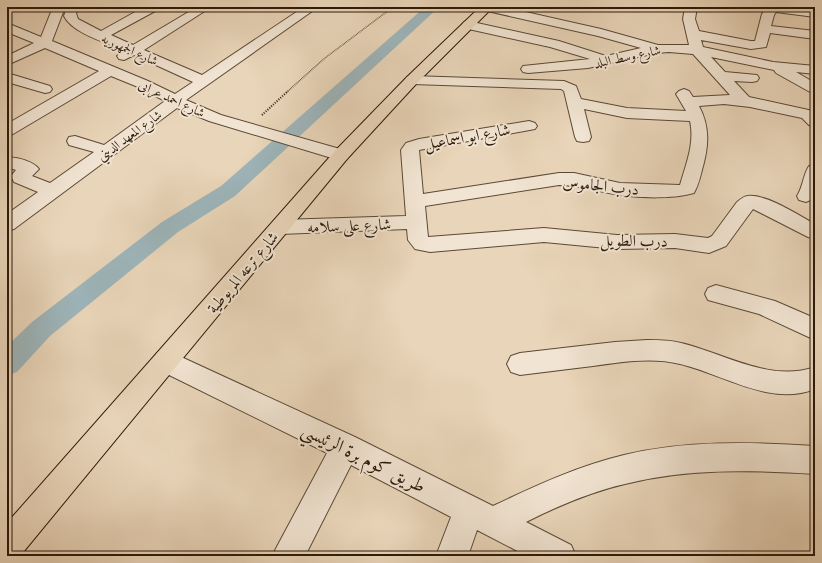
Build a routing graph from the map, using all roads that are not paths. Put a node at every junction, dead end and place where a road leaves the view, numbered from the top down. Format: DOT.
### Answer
graph roads {
  1 [pos="59,7"];
  2 [pos="73,7"];
  3 [pos="153,7"];
  4 [pos="205,7"];
  5 [pos="312,7"];
  6 [pos="487,7"];
  7 [pos="691,7"];
  8 [pos="774,7"];
  9 [pos="815,13"];
  10 [pos="96,21"];
  11 [pos="468,25"];
  12 [pos="7,28"];
  13 [pos="82,28"];
  14 [pos="765,29"];
  15 [pos="692,34"];
  16 [pos="815,35"];
  17 [pos="100,36"];
  18 [pos="542,41"];
  19 [pos="45,43"];
  20 [pos="656,49"];
  21 [pos="133,50"];
  22 [pos="697,50"];
  23 [pos="7,61"];
  24 [pos="606,61"];
  25 [pos="773,66"];
  26 [pos="107,69"];
  27 [pos="528,69"];
  28 [pos="815,70"];
  29 [pos="721,76"];
  30 [pos="7,77"];
  31 [pos="752,78"];
  32 [pos="412,80"];
  33 [pos="203,81"];
  34 [pos="520,84"];
  35 [pos="45,89"];
  36 [pos="815,89"];
  37 [pos="175,101"];
  38 [pos="744,101"];
  39 [pos="574,102"];
  40 [pos="690,104"];
  41 [pos="815,122"];
  42 [pos="529,126"];
  43 [pos="7,131"];
  44 [pos="583,137"];
  45 [pos="75,141"];
  46 [pos="107,151"];
  47 [pos="341,155"];
  48 [pos="11,162"];
  49 [pos="815,170"];
  50 [pos="52,191"];
  51 [pos="806,196"];
  52 [pos="415,201"];
  53 [pos="417,222"];
  54 [pos="7,224"];
  55 [pos="280,227"];
  56 [pos="815,232"];
  57 [pos="426,245"];
  58 [pos="716,294"];
  59 [pos="815,330"];
  60 [pos="166,361"];
  61 [pos="520,364"];
  62 [pos="815,378"];
  63 [pos="345,447"];
  64 [pos="815,460"];
  65 [pos="482,516"];
  66 [pos="7,547"];
  67 [pos="549,553"];
  68 [pos="288,556"];
  69 [pos="452,556"];
  1 -- 19 [label="street"];
  2 -- 13 [label="street, شارع الجمهوريه"];
  3 -- 17 [label="street"];
  4 -- 21 [label="street"];
  5 -- 33 [label="street, شارع المعهد الديني"];
  6 -- 11 [label="main road, شارع ترعه المريوطية"];
  6 -- 20 [label="street"];
  7 -- 15 [label="street"];
  8 -- 9 [label="street"];
  8 -- 14 [label="street"];
  10 -- 13 [label="street"];
  11 -- 18 [label="street"];
  11 -- 32 [label="main road, شارع ترعه المريوطية"];
  12 -- 19 [label="street, شارع احمد عرابى"];
  13 -- 17 [label="street, شارع الجمهوريه"];
  14 -- 15 [label="street"];
  14 -- 16 [label="street"];
  15 -- 22 [label="street"];
  17 -- 21 [label="street, شارع الجمهوريه"];
  18 -- 24 [label="street"];
  18 -- 27 [label="street"];
  19 -- 23 [label="street"];
  19 -- 26 [label="street, شارع احمد عرابى"];
  20 -- 22 [label="street, شارع وسط البلد"];
  20 -- 24 [label="street, شارع وسط البلد"];
  21 -- 26 [label="street"];
  21 -- 33 [label="street, شارع الجمهوريه"];
  22 -- 25 [label="street, شارع وسط البلد"];
  22 -- 29 [label="street"];
  24 -- 27 [label="street, شارع وسط البلد"];
  25 -- 28 [label="street"];
  25 -- 36 [label="street"];
  26 -- 37 [label="street, شارع احمد عرابى"];
  26 -- 43 [label="street"];
  27 -- 34 [label="street"];
  29 -- 31 [label="street"];
  29 -- 38 [label="street"];
  30 -- 35 [label="street"];
  32 -- 34 [label="street"];
  32 -- 47 [label="main road, شارع ترعه المريوطية"];
  33 -- 37 [label="street, شارع المعهد الديني"];
  34 -- 39 [label="street"];
  37 -- 46 [label="street, شارع المعهد الديني"];
  37 -- 47 [label="street, شارع احمد عرابى"];
  38 -- 40 [label="street"];
  38 -- 41 [label="street"];
  39 -- 40 [label="street"];
  39 -- 44 [label="street"];
  40 -- 52 [label="street, درب الجاموس"];
  42 -- 52 [label="street, شارع ابو اسماعيل"];
  45 -- 46 [label="street"];
  46 -- 50 [label="street, شارع المعهد الديني"];
  47 -- 55 [label="main road, شارع ترعه المريوطية"];
  48 -- 50 [label="street"];
  49 -- 51 [label="street"];
  50 -- 54 [label="street, شارع المعهد الديني"];
  52 -- 53 [label="street, شارع ابو اسماعيل"];
  53 -- 55 [label="street, شارع على سلامه"];
  53 -- 57 [label="street, شارع ابو اسماعيل"];
  55 -- 60 [label="main road, شارع ترعه المريوطية"];
  56 -- 57 [label="street, درب الطويل"];
  58 -- 59 [label="street"];
  60 -- 63 [label="street, طريق كوم برة الرئيسي"];
  60 -- 66 [label="main road, شارع ترعه المريوطية"];
  61 -- 62 [label="street"];
  63 -- 65 [label="street, طريق كوم برة الرئيسي"];
  63 -- 68 [label="street"];
  64 -- 65 [label="street"];
  65 -- 67 [label="street, طريق كوم برة الرئيسي"];
  65 -- 69 [label="street"];
}
